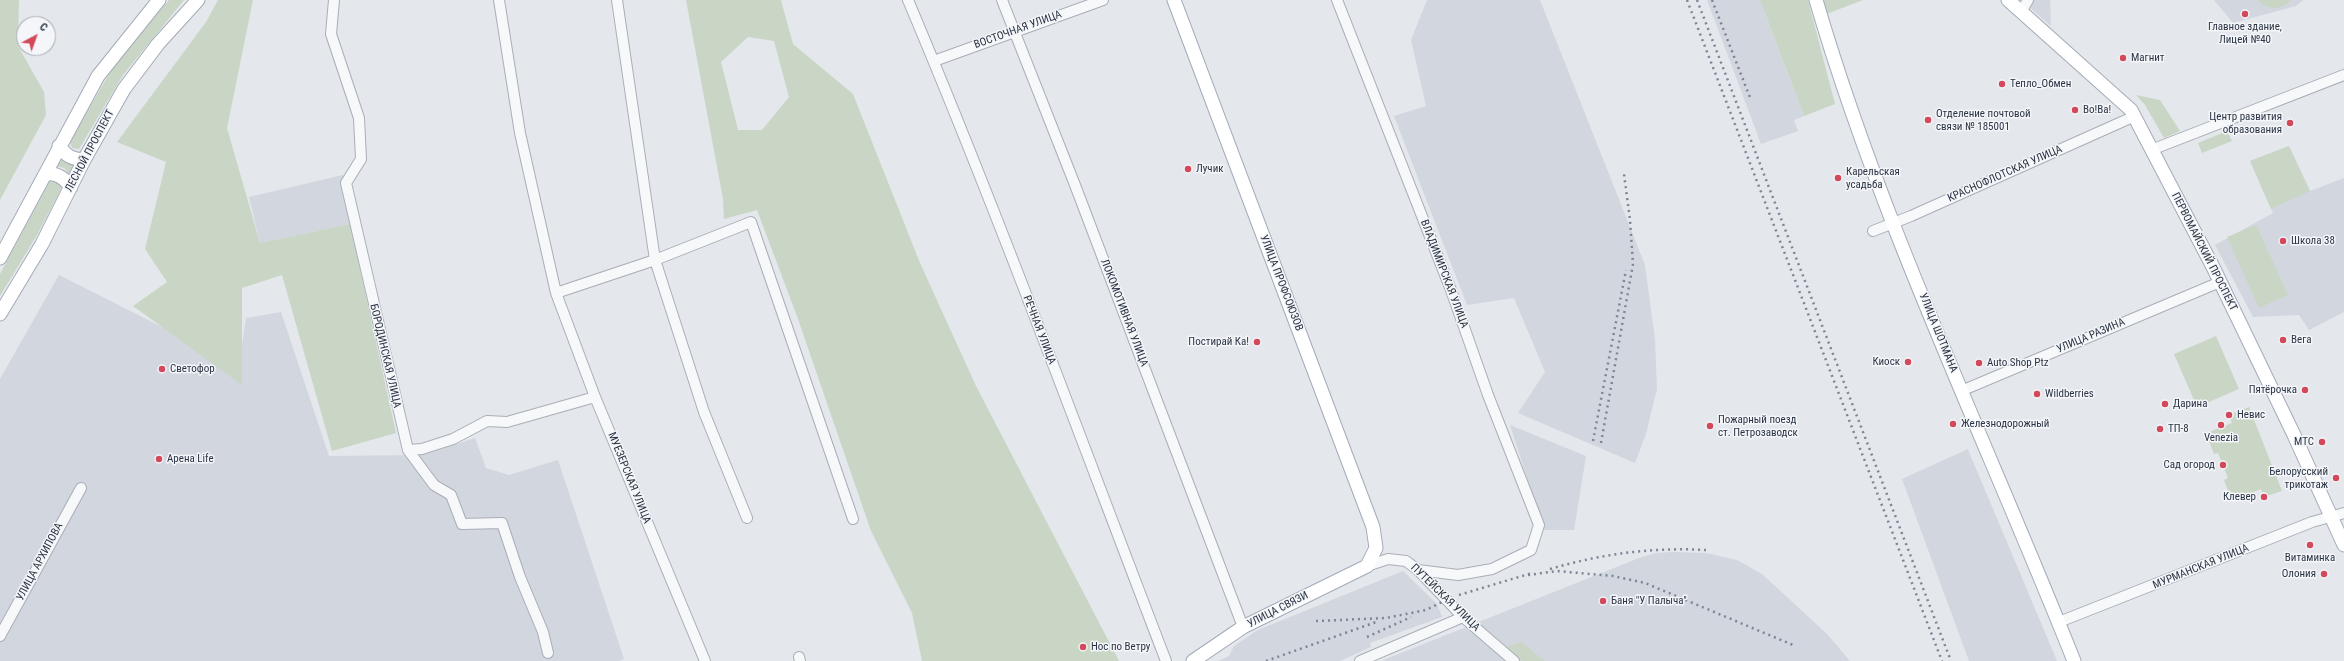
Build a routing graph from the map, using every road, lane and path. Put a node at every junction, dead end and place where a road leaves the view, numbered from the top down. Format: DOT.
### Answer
graph roads {
  1 [pos="159,0"];
  2 [pos="198,0"];
  3 [pos="334,0"];
  4 [pos="499,0"];
  5 [pos="616,0"];
  6 [pos="908,0"];
  7 [pos="1002,0"];
  8 [pos="1103,0"];
  9 [pos="1174,0"];
  10 [pos="1337,0"];
  11 [pos="1816,0"];
  12 [pos="2008,0"];
  13 [pos="2028,0"];
  14 [pos="2021,12"];
  15 [pos="1014,31"];
  16 [pos="934,61"];
  17 [pos="2344,75"];
  18 [pos="2135,116"];
  19 [pos="59,146"];
  20 [pos="2151,150"];
  21 [pos="84,160"];
  22 [pos="46,173"];
  23 [pos="70,187"];
  24 [pos="1894,223"];
  25 [pos="1874,231"];
  26 [pos="0,258"];
  27 [pos="655,260"];
  28 [pos="2220,282"];
  29 [pos="556,293"];
  30 [pos="0,314"];
  31 [pos="1961,391"];
  32 [pos="595,397"];
  33 [pos="408,450"];
  34 [pos="81,488"];
  35 [pos="2344,513"];
  36 [pos="2331,516"];
  37 [pos="747,518"];
  38 [pos="853,519"];
  39 [pos="2344,545"];
  40 [pos="1367,566"];
  41 [pos="1418,570"];
  42 [pos="1463,617"];
  43 [pos="2059,622"];
  44 [pos="1243,627"];
  45 [pos="0,636"];
  46 [pos="548,653"];
  47 [pos="705,661"];
  48 [pos="1166,661"];
  49 [pos="1193,661"];
  50 [pos="1360,661"];
  51 [pos="1514,661"];
  52 [pos="2074,661"];
  1 -- 19 [label="main road"];
  2 -- 21 [label="main road, ЛЕСНОЙ ПРОСПЕКТ"];
  3 -- 33 [label="street, БОРОДИНСКАЯ УЛИЦА"];
  4 -- 29 [label="street, МУЕЗЕРСКАЯ УЛИЦА"];
  5 -- 27 [label="street"];
  6 -- 16 [label="street, РЕЧНАЯ УЛИЦА"];
  7 -- 15 [label="street, ЛОКОМОТИВНАЯ УЛИЦА"];
  8 -- 15 [label="street, ВОСТОЧНАЯ УЛИЦА"];
  9 -- 40 [label="main road, УЛИЦА ПРОФСОЮЗОВ"];
  10 -- 41 [label="street, ВЛАДИМИРСКАЯ УЛИЦА"];
  11 -- 24 [label="main road, УЛИЦА ШОТМАНА"];
  12 -- 14 [label="main road, ПЕРВОМАЙСКИЙ ПРОСПЕКТ"];
  13 -- 14 [label="street"];
  14 -- 18 [label="main road, ПЕРВОМАЙСКИЙ ПРОСПЕКТ"];
  15 -- 16 [label="street, ВОСТОЧНАЯ УЛИЦА"];
  15 -- 44 [label="street, ЛОКОМОТИВНАЯ УЛИЦА"];
  16 -- 48 [label="street, РЕЧНАЯ УЛИЦА"];
  17 -- 20 [label="street"];
  18 -- 20 [label="main road, ПЕРВОМАЙСКИЙ ПРОСПЕКТ"];
  18 -- 24 [label="street, КРАСНОФЛОТСКАЯ УЛИЦА"];
  19 -- 21 [label="main road"];
  19 -- 22 [label="main road"];
  20 -- 28 [label="main road, ПЕРВОМАЙСКИЙ ПРОСПЕКТ"];
  21 -- 23 [label="main road, ЛЕСНОЙ ПРОСПЕКТ"];
  22 -- 23 [label="main road"];
  22 -- 26 [label="main road"];
  23 -- 30 [label="main road, ЛЕСНОЙ ПРОСПЕКТ"];
  24 -- 25 [label="street, КРАСНОФЛОТСКАЯ УЛИЦА"];
  24 -- 31 [label="main road, УЛИЦА ШОТМАНА"];
  27 -- 29 [label="street"];
  27 -- 37 [label="street"];
  27 -- 38 [label="street"];
  28 -- 31 [label="street, УЛИЦА РАЗИНА"];
  28 -- 36 [label="main road, ПЕРВОМАЙСКИЙ ПРОСПЕКТ"];
  29 -- 32 [label="street, МУЕЗЕРСКАЯ УЛИЦА"];
  31 -- 43 [label="main road, УЛИЦА ШОТМАНА"];
  32 -- 33 [label="street"];
  32 -- 47 [label="street, МУЕЗЕРСКАЯ УЛИЦА"];
  33 -- 46 [label="street, БОРОДИНСКАЯ УЛИЦА"];
  34 -- 45 [label="street, УЛИЦА АРХИПОВА"];
  35 -- 36 [label="street, МУРМАНСКАЯ УЛИЦА"];
  36 -- 39 [label="main road, ПЕРВОМАЙСКИЙ ПРОСПЕКТ"];
  36 -- 43 [label="street, МУРМАНСКАЯ УЛИЦА"];
  40 -- 41 [label="street, ПУТЕЙСКАЯ УЛИЦА"];
  40 -- 44 [label="main road, УЛИЦА СВЯЗИ"];
  41 -- 42 [label="street, ПУТЕЙСКАЯ УЛИЦА"];
  42 -- 50 [label="street"];
  42 -- 51 [label="street, ПУТЕЙСКАЯ УЛИЦА"];
  43 -- 52 [label="main road, УЛИЦА ШОТМАНА"];
  44 -- 49 [label="main road, УЛИЦА СВЯЗИ"];
}
